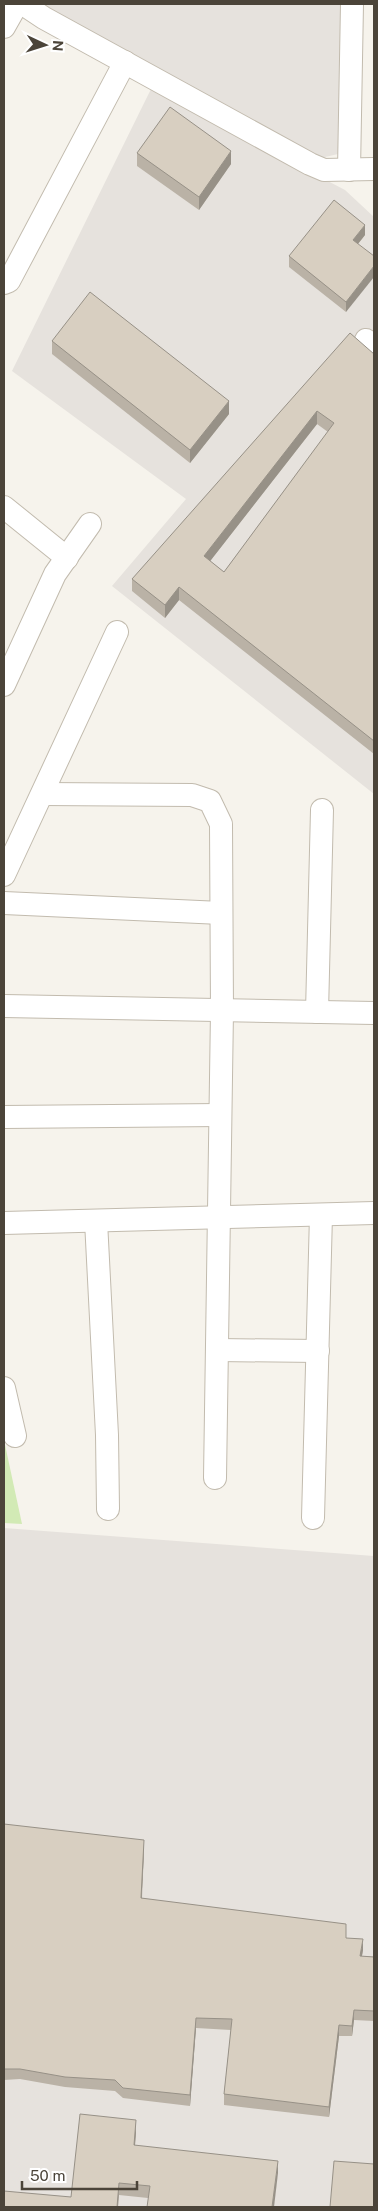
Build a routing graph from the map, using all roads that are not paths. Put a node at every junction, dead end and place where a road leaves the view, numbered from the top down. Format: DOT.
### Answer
graph roads {
  1 [pos="17,4"];
  2 [pos="23,4"];
  3 [pos="352,4"];
  4 [pos="4,27"];
  5 [pos="125,62"];
  6 [pos="374,169"];
  7 [pos="349,170"];
  8 [pos="4,283"];
  9 [pos="4,506"];
  10 [pos="90,524"];
  11 [pos="67,558"];
  12 [pos="117,632"];
  13 [pos="4,685"];
  14 [pos="43,794"];
  15 [pos="322,810"];
  16 [pos="4,875"];
  17 [pos="4,903"];
  18 [pos="221,913"];
  19 [pos="4,1006"];
  20 [pos="222,1011"];
  21 [pos="317,1012"];
  22 [pos="374,1013"];
  23 [pos="220,1115"];
  24 [pos="4,1117"];
  25 [pos="374,1213"];
  26 [pos="321,1214"];
  27 [pos="219,1217"];
  28 [pos="96,1221"];
  29 [pos="4,1223"];
  30 [pos="217,1350"];
  31 [pos="318,1351"];
  32 [pos="4,1388"];
  33 [pos="15,1436"];
  34 [pos="215,1478"];
  35 [pos="108,1509"];
  36 [pos="314,1518"];
  1 -- 4 [label="street"];
  2 -- 5 [label="street"];
  3 -- 7 [label="street"];
  5 -- 7 [label="street"];
  5 -- 8 [label="street"];
  6 -- 7 [label="street"];
  9 -- 11 [label="street"];
  10 -- 11 [label="street"];
  11 -- 13 [label="street"];
  12 -- 14 [label="street"];
  14 -- 16 [label="street"];
  14 -- 18 [label="street"];
  15 -- 21 [label="street"];
  17 -- 18 [label="street"];
  18 -- 20 [label="street"];
  19 -- 20 [label="street"];
  20 -- 21 [label="street"];
  20 -- 23 [label="street"];
  21 -- 22 [label="street"];
  23 -- 24 [label="street"];
  23 -- 27 [label="street"];
  25 -- 26 [label="street"];
  26 -- 27 [label="street"];
  26 -- 31 [label="street"];
  27 -- 28 [label="street"];
  27 -- 30 [label="street"];
  28 -- 29 [label="street"];
  28 -- 35 [label="street"];
  30 -- 31 [label="street"];
  30 -- 34 [label="street"];
  31 -- 36 [label="street"];
  32 -- 33 [label="street"];
}
